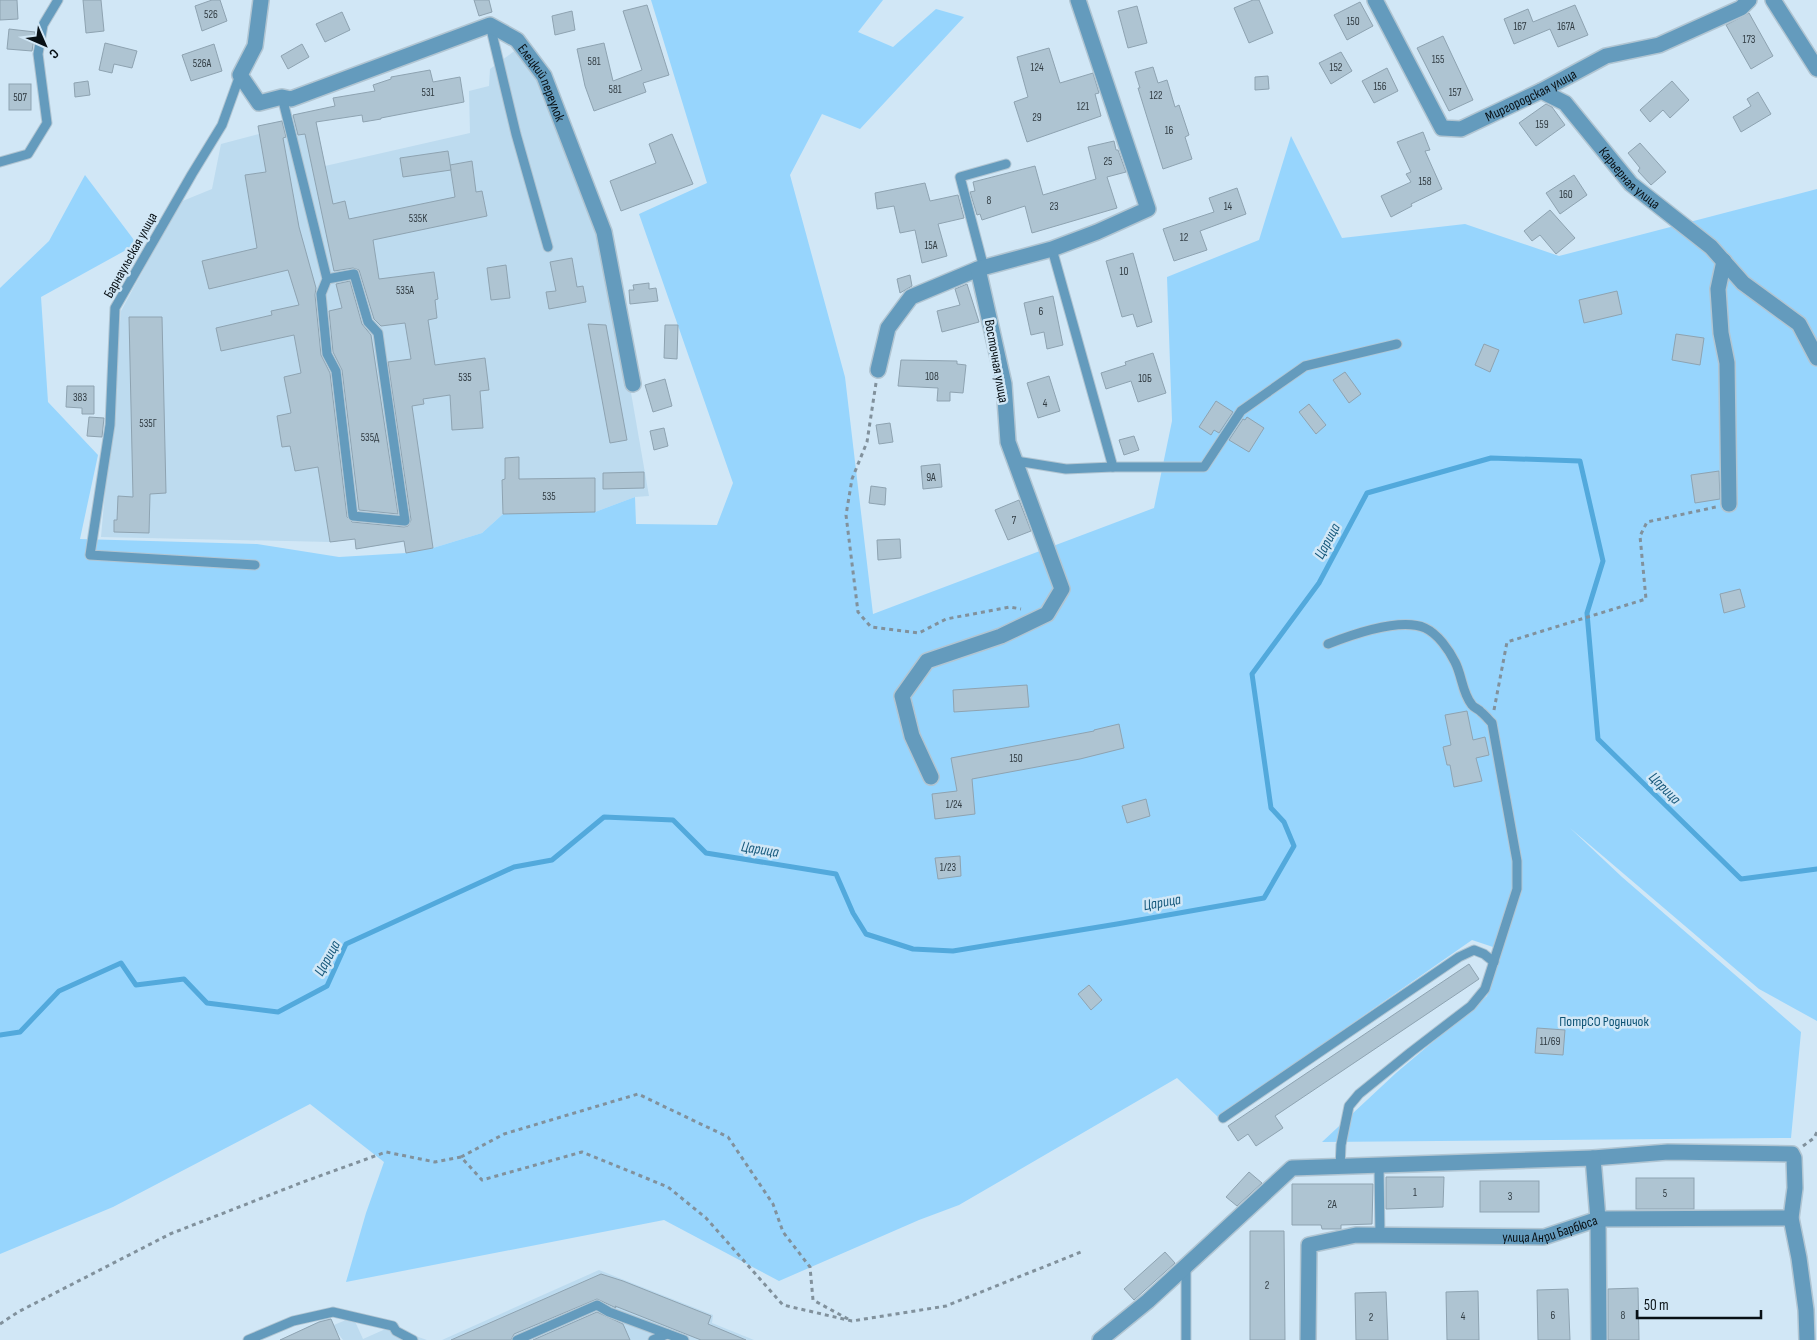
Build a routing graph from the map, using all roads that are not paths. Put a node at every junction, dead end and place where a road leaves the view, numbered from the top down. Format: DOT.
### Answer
graph roads {
  1 [pos="58,0"];
  2 [pos="261,0"];
  3 [pos="1078,0"];
  4 [pos="1375,0"];
  5 [pos="1750,0"];
  6 [pos="1773,0"];
  7 [pos="490,25"];
  8 [pos="1817,69"];
  9 [pos="240,75"];
  10 [pos="1541,91"];
  11 [pos="282,97"];
  12 [pos="0,162"];
  13 [pos="1006,164"];
  14 [pos="548,247"];
  15 [pos="1052,249"];
  16 [pos="1724,261"];
  17 [pos="981,268"];
  18 [pos="327,279"];
  19 [pos="1397,344"];
  20 [pos="1817,358"];
  21 [pos="878,370"];
  22 [pos="632,384"];
  23 [pos="1016,461"];
  24 [pos="1113,467"];
  25 [pos="1729,504"];
  26 [pos="255,565"];
  27 [pos="1328,644"];
  28 [pos="931,777"];
  29 [pos="1494,962"];
  30 [pos="1223,1118"];
  31 [pos="1593,1158"];
  32 [pos="1380,1167"];
  33 [pos="1340,1168"];
  34 [pos="1791,1218"];
  35 [pos="1598,1219"];
  36 [pos="1380,1236"];
  37 [pos="1186,1266"];
  38 [pos="667,1334"];
  39 [pos="248,1340"];
  40 [pos="413,1340"];
  41 [pos="517,1340"];
  42 [pos="653,1340"];
  43 [pos="684,1340"];
  44 [pos="1100,1340"];
  45 [pos="1186,1340"];
  46 [pos="1308,1340"];
  47 [pos="1599,1340"];
  48 [pos="1807,1340"];
  1 -- 12 [label="lane"];
  2 -- 9 [label="street"];
  3 -- 15 [label="street"];
  4 -- 10 [label="street, Миргородская улица"];
  5 -- 10 [label="street, Миргородская улица"];
  6 -- 8 [label="street"];
  7 -- 11 [label="street"];
  7 -- 14 [label="lane"];
  7 -- 22 [label="street, Елецкий переулок"];
  9 -- 11 [label="street"];
  9 -- 26 [label="lane, Барнаульская улица"];
  10 -- 16 [label="street, Карьерная улица"];
  11 -- 18 [label="lane"];
  13 -- 17 [label="lane"];
  15 -- 17 [label="street"];
  15 -- 24 [label="lane"];
  16 -- 20 [label="street, Карьерная улица"];
  16 -- 25 [label="street"];
  17 -- 21 [label="street"];
  17 -- 23 [label="street, Восточная улица"];
  18 -- 18 [label="lane"];
  19 -- 24 [label="lane"];
  23 -- 24 [label="lane"];
  23 -- 28 [label="street, Восточная улица"];
  27 -- 29 [label="lane"];
  29 -- 30 [label="lane"];
  29 -- 33 [label="lane"];
  31 -- 32 [label="street"];
  31 -- 34 [label="street"];
  31 -- 35 [label="street"];
  32 -- 33 [label="street"];
  32 -- 36 [label="lane"];
  33 -- 37 [label="street"];
  34 -- 35 [label="street, улица Анри Барбюса"];
  34 -- 48 [label="street"];
  35 -- 36 [label="street, улица Анри Барбюса"];
  35 -- 47 [label="street"];
  36 -- 46 [label="street, улица Анри Барбюса"];
  37 -- 44 [label="street"];
  37 -- 45 [label="lane"];
  38 -- 41 [label="lane"];
  38 -- 42 [label="lane"];
  38 -- 43 [label="lane"];
  39 -- 40 [label="lane"];
}
